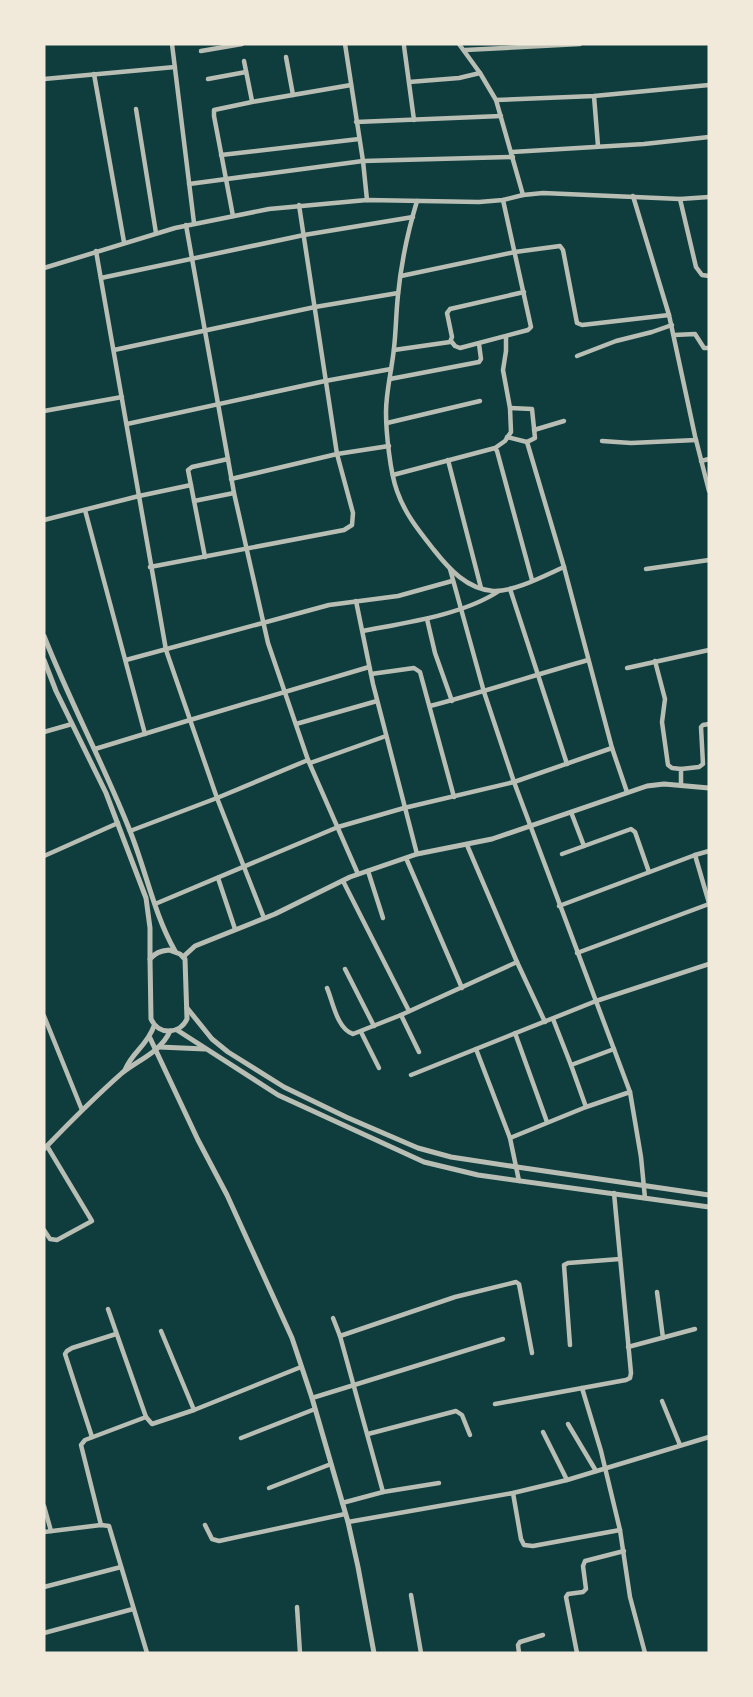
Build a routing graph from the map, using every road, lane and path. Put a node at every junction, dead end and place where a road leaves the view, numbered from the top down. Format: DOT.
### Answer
graph roads {
  1 [pos="172,44"];
  2 [pos="242,44"];
  3 [pos="345,44"];
  4 [pos="459,44"];
  5 [pos="580,44"];
  6 [pos="531,45"];
  7 [pos="404,46"];
  8 [pos="464,50"];
  9 [pos="201,51"];
  10 [pos="286,57"];
  11 [pos="244,61"];
  12 [pos="175,67"];
  13 [pos="246,72"];
  14 [pos="480,73"];
  15 [pos="94,74"];
  16 [pos="44,79"];
  17 [pos="208,79"];
  18 [pos="410,82"];
  19 [pos="352,85"];
  20 [pos="709,85"];
  21 [pos="293,95"];
  22 [pos="594,96"];
  23 [pos="496,100"];
  24 [pos="252,102"];
  25 [pos="136,109"];
  26 [pos="501,116"];
  27 [pos="414,120"];
  28 [pos="356,121"];
  29 [pos="709,136"];
  30 [pos="359,139"];
  31 [pos="598,146"];
  32 [pos="512,154"];
  33 [pos="221,155"];
  34 [pos="363,162"];
  35 [pos="226,179"];
  36 [pos="189,184"];
  37 [pos="523,195"];
  38 [pos="633,196"];
  39 [pos="709,197"];
  40 [pos="680,199"];
  41 [pos="367,200"];
  42 [pos="503,200"];
  43 [pos="417,201"];
  44 [pos="299,205"];
  45 [pos="233,216"];
  46 [pos="413,217"];
  47 [pos="194,224"];
  48 [pos="186,225"];
  49 [pos="156,233"];
  50 [pos="304,235"];
  51 [pos="124,243"];
  52 [pos="96,251"];
  53 [pos="515,252"];
  54 [pos="192,260"];
  55 [pos="44,268"];
  56 [pos="401,276"];
  57 [pos="709,276"];
  58 [pos="101,278"];
  59 [pos="524,292"];
  60 [pos="398,293"];
  61 [pos="315,307"];
  62 [pos="670,315"];
  63 [pos="672,325"];
  64 [pos="205,331"];
  65 [pos="674,335"];
  66 [pos="506,337"];
  67 [pos="451,341"];
  68 [pos="480,344"];
  69 [pos="709,348"];
  70 [pos="114,350"];
  71 [pos="394,350"];
  72 [pos="577,356"];
  73 [pos="391,369"];
  74 [pos="390,379"];
  75 [pos="325,381"];
  76 [pos="122,397"];
  77 [pos="480,401"];
  78 [pos="219,405"];
  79 [pos="509,408"];
  80 [pos="44,411"];
  81 [pos="564,421"];
  82 [pos="387,423"];
  83 [pos="127,424"];
  84 [pos="534,430"];
  85 [pos="507,437"];
  86 [pos="696,440"];
  87 [pos="603,441"];
  88 [pos="527,442"];
  89 [pos="389,446"];
  90 [pos="495,449"];
  91 [pos="337,454"];
  92 [pos="228,459"];
  93 [pos="709,459"];
  94 [pos="448,460"];
  95 [pos="701,461"];
  96 [pos="393,475"];
  97 [pos="231,479"];
  98 [pos="191,485"];
  99 [pos="709,491"];
  100 [pos="234,493"];
  101 [pos="139,496"];
  102 [pos="194,501"];
  103 [pos="85,510"];
  104 [pos="44,520"];
  105 [pos="246,549"];
  106 [pos="205,557"];
  107 [pos="709,560"];
  108 [pos="150,567"];
  109 [pos="564,568"];
  110 [pos="450,569"];
  111 [pos="646,569"];
  112 [pos="532,580"];
  113 [pos="452,581"];
  114 [pos="481,588"];
  115 [pos="510,589"];
  116 [pos="500,591"];
  117 [pos="356,601"];
  118 [pos="460,608"];
  119 [pos="427,619"];
  120 [pos="263,623"];
  121 [pos="363,631"];
  122 [pos="44,636"];
  123 [pos="166,650"];
  124 [pos="709,650"];
  125 [pos="44,660"];
  126 [pos="126,660"];
  127 [pos="589,660"];
  128 [pos="655,662"];
  129 [pos="369,667"];
  130 [pos="627,668"];
  131 [pos="371,674"];
  132 [pos="539,674"];
  133 [pos="484,692"];
  134 [pos="284,693"];
  135 [pos="377,701"];
  136 [pos="452,701"];
  137 [pos="430,706"];
  138 [pos="190,720"];
  139 [pos="72,724"];
  140 [pos="296,724"];
  141 [pos="709,724"];
  142 [pos="44,732"];
  143 [pos="145,734"];
  144 [pos="386,736"];
  145 [pos="612,748"];
  146 [pos="95,749"];
  147 [pos="309,761"];
  148 [pos="567,764"];
  149 [pos="681,769"];
  150 [pos="514,782"];
  151 [pos="681,785"];
  152 [pos="709,788"];
  153 [pos="627,792"];
  154 [pos="454,797"];
  155 [pos="217,798"];
  156 [pos="404,808"];
  157 [pos="571,812"];
  158 [pos="118,823"];
  159 [pos="338,827"];
  160 [pos="530,827"];
  161 [pos="130,831"];
  162 [pos="467,845"];
  163 [pos="584,846"];
  164 [pos="709,851"];
  165 [pos="417,854"];
  166 [pos="562,854"];
  167 [pos="695,855"];
  168 [pos="44,856"];
  169 [pos="406,858"];
  170 [pos="245,867"];
  171 [pos="368,871"];
  172 [pos="649,872"];
  173 [pos="358,874"];
  174 [pos="218,878"];
  175 [pos="343,881"];
  176 [pos="709,903"];
  177 [pos="155,904"];
  178 [pos="559,906"];
  179 [pos="264,918"];
  180 [pos="383,918"];
  181 [pos="235,929"];
  182 [pos="175,951"];
  183 [pos="577,953"];
  184 [pos="183,957"];
  185 [pos="150,960"];
  186 [pos="517,962"];
  187 [pos="709,964"];
  188 [pos="345,969"];
  189 [pos="327,988"];
  190 [pos="462,988"];
  191 [pos="596,1001"];
  192 [pos="187,1008"];
  193 [pos="409,1011"];
  194 [pos="401,1015"];
  195 [pos="44,1016"];
  196 [pos="552,1019"];
  197 [pos="545,1022"];
  198 [pos="154,1026"];
  199 [pos="373,1026"];
  200 [pos="177,1030"];
  201 [pos="170,1031"];
  202 [pos="360,1032"];
  203 [pos="515,1033"];
  204 [pos="150,1038"];
  205 [pos="157,1049"];
  206 [pos="208,1049"];
  207 [pos="476,1049"];
  208 [pos="614,1049"];
  209 [pos="419,1052"];
  210 [pos="571,1065"];
  211 [pos="379,1068"];
  212 [pos="125,1070"];
  213 [pos="411,1075"];
  214 [pos="630,1092"];
  215 [pos="586,1107"];
  216 [pos="82,1110"];
  217 [pos="547,1122"];
  218 [pos="510,1138"];
  219 [pos="45,1147"];
  220 [pos="517,1167"];
  221 [pos="519,1181"];
  222 [pos="645,1185"];
  223 [pos="614,1193"];
  224 [pos="709,1195"];
  225 [pos="645,1198"];
  226 [pos="709,1207"];
  227 [pos="44,1230"];
  228 [pos="620,1259"];
  229 [pos="657,1292"];
  230 [pos="108,1309"];
  231 [pos="333,1318"];
  232 [pos="695,1329"];
  233 [pos="162,1331"];
  234 [pos="117,1334"];
  235 [pos="340,1336"];
  236 [pos="663,1338"];
  237 [pos="503,1339"];
  238 [pos="570,1345"];
  239 [pos="628,1348"];
  240 [pos="532,1353"];
  241 [pos="301,1367"];
  242 [pos="354,1384"];
  243 [pos="582,1388"];
  244 [pos="312,1398"];
  245 [pos="662,1401"];
  246 [pos="495,1404"];
  247 [pos="315,1409"];
  248 [pos="194,1410"];
  249 [pos="146,1417"];
  250 [pos="568,1424"];
  251 [pos="543,1432"];
  252 [pos="368,1434"];
  253 [pos="470,1435"];
  254 [pos="92,1437"];
  255 [pos="709,1437"];
  256 [pos="241,1438"];
  257 [pos="680,1445"];
  258 [pos="331,1464"];
  259 [pos="605,1468"];
  260 [pos="596,1471"];
  261 [pos="566,1480"];
  262 [pos="439,1483"];
  263 [pos="269,1489"];
  264 [pos="383,1492"];
  265 [pos="513,1493"];
  266 [pos="342,1503"];
  267 [pos="44,1506"];
  268 [pos="345,1514"];
  269 [pos="348,1522"];
  270 [pos="102,1525"];
  271 [pos="205,1525"];
  272 [pos="620,1530"];
  273 [pos="51,1531"];
  274 [pos="44,1532"];
  275 [pos="624,1551"];
  276 [pos="121,1567"];
  277 [pos="44,1587"];
  278 [pos="411,1595"];
  279 [pos="298,1607"];
  280 [pos="133,1609"];
  281 [pos="44,1633"];
  282 [pos="542,1635"];
  283 [pos="147,1653"];
  284 [pos="300,1653"];
  285 [pos="374,1653"];
  286 [pos="421,1653"];
  287 [pos="519,1653"];
  288 [pos="577,1653"];
  289 [pos="645,1653"];
  1 -- 12 [label="street"];
  2 -- 9 [label="street"];
  3 -- 19 [label="street"];
  4 -- 8 [label="street"];
  5 -- 6 [label="street"];
  6 -- 8 [label="street"];
  7 -- 18 [label="street"];
  8 -- 14 [label="street"];
  10 -- 21 [label="street"];
  11 -- 13 [label="street"];
  12 -- 15 [label="street"];
  12 -- 36 [label="street"];
  13 -- 17 [label="street"];
  13 -- 24 [label="street"];
  14 -- 18 [label="street"];
  14 -- 23 [label="street"];
  15 -- 16 [label="street"];
  15 -- 51 [label="street"];
  18 -- 27 [label="street"];
  19 -- 21 [label="street"];
  19 -- 28 [label="street"];
  20 -- 22 [label="street"];
  21 -- 24 [label="street"];
  22 -- 23 [label="street"];
  22 -- 31 [label="street"];
  23 -- 26 [label="street"];
  24 -- 33 [label="street"];
  25 -- 49 [label="street"];
  26 -- 27 [label="street"];
  26 -- 32 [label="street"];
  27 -- 28 [label="street"];
  28 -- 30 [label="street"];
  29 -- 31 [label="street"];
  30 -- 33 [label="street"];
  30 -- 34 [label="street"];
  31 -- 32 [label="street"];
  32 -- 34 [label="street"];
  32 -- 37 [label="street"];
  33 -- 35 [label="street"];
  34 -- 35 [label="street"];
  34 -- 41 [label="street"];
  35 -- 36 [label="street"];
  35 -- 45 [label="street"];
  36 -- 47 [label="street"];
  37 -- 38 [label="street"];
  37 -- 42 [label="street"];
  38 -- 40 [label="street"];
  38 -- 62 [label="street"];
  39 -- 40 [label="street"];
  40 -- 57 [label="street"];
  41 -- 43 [label="street"];
  41 -- 44 [label="street"];
  42 -- 43 [label="street"];
  42 -- 53 [label="street"];
  43 -- 46 [label="street"];
  44 -- 45 [label="street"];
  44 -- 50 [label="street"];
  45 -- 47 [label="street"];
  46 -- 50 [label="street"];
  46 -- 56 [label="street"];
  47 -- 48 [label="street"];
  48 -- 49 [label="street"];
  48 -- 54 [label="street"];
  49 -- 51 [label="street"];
  50 -- 54 [label="street"];
  50 -- 61 [label="street"];
  51 -- 52 [label="street"];
  52 -- 55 [label="street"];
  52 -- 58 [label="street"];
  53 -- 56 [label="street"];
  53 -- 59 [label="street"];
  53 -- 62 [label="street"];
  54 -- 58 [label="street"];
  54 -- 64 [label="street"];
  56 -- 60 [label="street"];
  58 -- 70 [label="street"];
  59 -- 66 [label="street"];
  59 -- 67 [label="street"];
  60 -- 61 [label="street"];
  60 -- 71 [label="street"];
  61 -- 64 [label="street"];
  61 -- 75 [label="street"];
  62 -- 63 [label="street"];
  63 -- 65 [label="street"];
  63 -- 72 [label="street"];
  64 -- 70 [label="street"];
  64 -- 78 [label="street"];
  65 -- 69 [label="street"];
  65 -- 86 [label="street"];
  66 -- 68 [label="street"];
  66 -- 79 [label="street"];
  67 -- 68 [label="street"];
  67 -- 71 [label="street"];
  68 -- 74 [label="street"];
  70 -- 76 [label="street"];
  71 -- 73 [label="street"];
  73 -- 74 [label="street"];
  73 -- 75 [label="street"];
  74 -- 82 [label="street"];
  75 -- 78 [label="street"];
  75 -- 91 [label="street"];
  76 -- 80 [label="street"];
  76 -- 83 [label="street"];
  77 -- 82 [label="street"];
  78 -- 83 [label="street"];
  78 -- 92 [label="street"];
  79 -- 84 [label="street"];
  79 -- 85 [label="street"];
  81 -- 84 [label="street"];
  82 -- 89 [label="street"];
  83 -- 101 [label="street"];
  84 -- 88 [label="street"];
  85 -- 88 [label="street"];
  85 -- 90 [label="street"];
  86 -- 87 [label="street"];
  86 -- 95 [label="street"];
  88 -- 109 [label="street"];
  89 -- 91 [label="street"];
  89 -- 96 [label="street"];
  90 -- 94 [label="street"];
  90 -- 112 [label="street"];
  91 -- 97 [label="street"];
  91 -- 105 [label="street"];
  92 -- 97 [label="street"];
  92 -- 98 [label="street"];
  93 -- 95 [label="street"];
  94 -- 96 [label="street"];
  94 -- 114 [label="street"];
  95 -- 99 [label="street"];
  96 -- 110 [label="street"];
  97 -- 100 [label="street"];
  98 -- 101 [label="street"];
  98 -- 102 [label="street"];
  100 -- 102 [label="street"];
  100 -- 105 [label="street"];
  101 -- 103 [label="street"];
  101 -- 108 [label="street"];
  102 -- 106 [label="street"];
  103 -- 104 [label="street"];
  103 -- 126 [label="street"];
  105 -- 106 [label="street"];
  105 -- 120 [label="street"];
  106 -- 108 [label="street"];
  107 -- 111 [label="street"];
  108 -- 123 [label="street"];
  109 -- 112 [label="street"];
  109 -- 127 [label="street"];
  110 -- 113 [label="street"];
  110 -- 114 [label="street"];
  112 -- 115 [label="street"];
  113 -- 117 [label="street"];
  113 -- 118 [label="street"];
  114 -- 116 [label="street"];
  115 -- 116 [label="street"];
  115 -- 132 [label="street"];
  116 -- 118 [label="street"];
  117 -- 120 [label="street"];
  117 -- 121 [label="street"];
  118 -- 119 [label="street"];
  118 -- 133 [label="street"];
  119 -- 121 [label="street"];
  119 -- 136 [label="street"];
  120 -- 123 [label="street"];
  120 -- 134 [label="street"];
  121 -- 129 [label="street"];
  122 -- 146 [label="street"];
  123 -- 126 [label="street"];
  123 -- 138 [label="street"];
  124 -- 128 [label="street"];
  125 -- 139 [label="street"];
  126 -- 143 [label="street"];
  127 -- 132 [label="street"];
  127 -- 145 [label="street"];
  128 -- 130 [label="street"];
  128 -- 149 [label="street"];
  129 -- 131 [label="street"];
  129 -- 134 [label="street"];
  131 -- 135 [label="street"];
  131 -- 137 [label="street"];
  132 -- 133 [label="street"];
  132 -- 148 [label="street"];
  133 -- 136 [label="street"];
  133 -- 150 [label="street"];
  134 -- 138 [label="street"];
  134 -- 140 [label="street"];
  135 -- 140 [label="street"];
  135 -- 144 [label="street"];
  136 -- 137 [label="street"];
  137 -- 154 [label="street"];
  138 -- 143 [label="street"];
  138 -- 155 [label="street"];
  139 -- 142 [label="street"];
  139 -- 158 [label="street"];
  140 -- 147 [label="street"];
  141 -- 149 [label="street"];
  143 -- 146 [label="street"];
  144 -- 147 [label="street"];
  144 -- 156 [label="street"];
  145 -- 148 [label="street"];
  145 -- 153 [label="street"];
  146 -- 161 [label="street"];
  147 -- 155 [label="street"];
  147 -- 159 [label="street"];
  148 -- 150 [label="street"];
  149 -- 151 [label="street"];
  150 -- 154 [label="street"];
  150 -- 160 [label="street"];
  151 -- 152 [label="street"];
  151 -- 153 [label="street"];
  153 -- 157 [label="street"];
  154 -- 156 [label="street"];
  155 -- 161 [label="street"];
  155 -- 170 [label="street"];
  156 -- 159 [label="street"];
  156 -- 165 [label="street"];
  157 -- 160 [label="street"];
  157 -- 163 [label="street"];
  158 -- 168 [label="street"];
  158 -- 185 [label="street"];
  159 -- 170 [label="street"];
  159 -- 173 [label="street"];
  160 -- 162 [label="street"];
  160 -- 178 [label="street"];
  161 -- 177 [label="street"];
  162 -- 165 [label="street"];
  162 -- 186 [label="street"];
  163 -- 166 [label="street"];
  163 -- 172 [label="street"];
  164 -- 167 [label="street"];
  165 -- 169 [label="street"];
  167 -- 172 [label="street"];
  167 -- 176 [label="street"];
  169 -- 171 [label="street"];
  169 -- 190 [label="street"];
  170 -- 174 [label="street"];
  170 -- 179 [label="street"];
  171 -- 173 [label="street"];
  171 -- 180 [label="street"];
  172 -- 178 [label="street"];
  173 -- 175 [label="street"];
  174 -- 177 [label="street"];
  174 -- 181 [label="street"];
  175 -- 179 [label="street"];
  175 -- 193 [label="street"];
  176 -- 183 [label="street"];
  177 -- 182 [label="street"];
  178 -- 183 [label="street"];
  179 -- 181 [label="street"];
  181 -- 184 [label="street"];
  182 -- 184 [label="street"];
  182 -- 185 [label="street"];
  183 -- 191 [label="street"];
  184 -- 192 [label="street"];
  185 -- 198 [label="street"];
  186 -- 190 [label="street"];
  186 -- 197 [label="street"];
  187 -- 191 [label="street"];
  188 -- 199 [label="street"];
  189 -- 202 [label="street"];
  190 -- 193 [label="street"];
  191 -- 196 [label="street"];
  191 -- 208 [label="street"];
  192 -- 200 [label="street"];
  192 -- 220 [label="street"];
  193 -- 194 [label="street"];
  194 -- 199 [label="street"];
  194 -- 209 [label="street"];
  195 -- 216 [label="street"];
  196 -- 197 [label="street"];
  196 -- 210 [label="street"];
  197 -- 203 [label="street"];
  198 -- 201 [label="street"];
  198 -- 204 [label="street"];
  199 -- 202 [label="street"];
  200 -- 201 [label="street"];
  200 -- 206 [label="street"];
  201 -- 205 [label="street"];
  202 -- 211 [label="street"];
  203 -- 207 [label="street"];
  203 -- 217 [label="street"];
  204 -- 205 [label="street"];
  204 -- 212 [label="street"];
  205 -- 206 [label="street"];
  205 -- 212 [label="street"];
  205 -- 241 [label="street"];
  206 -- 221 [label="street"];
  207 -- 213 [label="street"];
  207 -- 218 [label="street"];
  208 -- 210 [label="street"];
  208 -- 214 [label="street"];
  210 -- 215 [label="street"];
  212 -- 216 [label="street"];
  214 -- 215 [label="street"];
  214 -- 222 [label="street"];
  215 -- 217 [label="street"];
  216 -- 219 [label="street"];
  217 -- 218 [label="street"];
  218 -- 220 [label="street"];
  219 -- 227 [label="street"];
  220 -- 221 [label="street"];
  220 -- 222 [label="street"];
  221 -- 223 [label="street"];
  222 -- 224 [label="street"];
  222 -- 225 [label="street"];
  223 -- 225 [label="street"];
  223 -- 228 [label="street"];
  225 -- 226 [label="street"];
  228 -- 238 [label="street"];
  228 -- 239 [label="street"];
  229 -- 236 [label="street"];
  230 -- 234 [label="street"];
  231 -- 235 [label="street"];
  232 -- 236 [label="street"];
  233 -- 248 [label="street"];
  234 -- 249 [label="street"];
  234 -- 254 [label="street"];
  235 -- 240 [label="street"];
  235 -- 242 [label="street"];
  236 -- 239 [label="street"];
  237 -- 242 [label="street"];
  239 -- 243 [label="street"];
  241 -- 244 [label="street"];
  241 -- 248 [label="street"];
  242 -- 244 [label="street"];
  242 -- 252 [label="street"];
  243 -- 246 [label="street"];
  243 -- 259 [label="street"];
  244 -- 247 [label="street"];
  245 -- 257 [label="street"];
  247 -- 256 [label="street"];
  247 -- 258 [label="street"];
  248 -- 249 [label="street"];
  249 -- 254 [label="street"];
  250 -- 260 [label="street"];
  251 -- 261 [label="street"];
  252 -- 253 [label="street"];
  252 -- 264 [label="street"];
  254 -- 270 [label="street"];
  255 -- 257 [label="street"];
  257 -- 259 [label="street"];
  258 -- 263 [label="street"];
  258 -- 266 [label="street"];
  259 -- 260 [label="street"];
  259 -- 272 [label="street"];
  260 -- 261 [label="street"];
  261 -- 265 [label="street"];
  262 -- 264 [label="street"];
  264 -- 266 [label="street"];
  265 -- 269 [label="street"];
  265 -- 272 [label="street"];
  266 -- 268 [label="street"];
  267 -- 273 [label="street"];
  268 -- 269 [label="street"];
  268 -- 271 [label="street"];
  269 -- 285 [label="street"];
  270 -- 273 [label="street"];
  270 -- 276 [label="street"];
  272 -- 275 [label="street"];
  273 -- 274 [label="street"];
  275 -- 288 [label="street"];
  275 -- 289 [label="street"];
  276 -- 277 [label="street"];
  276 -- 280 [label="street"];
  278 -- 286 [label="street"];
  279 -- 284 [label="street"];
  280 -- 281 [label="street"];
  280 -- 283 [label="street"];
  282 -- 287 [label="street"];
}
